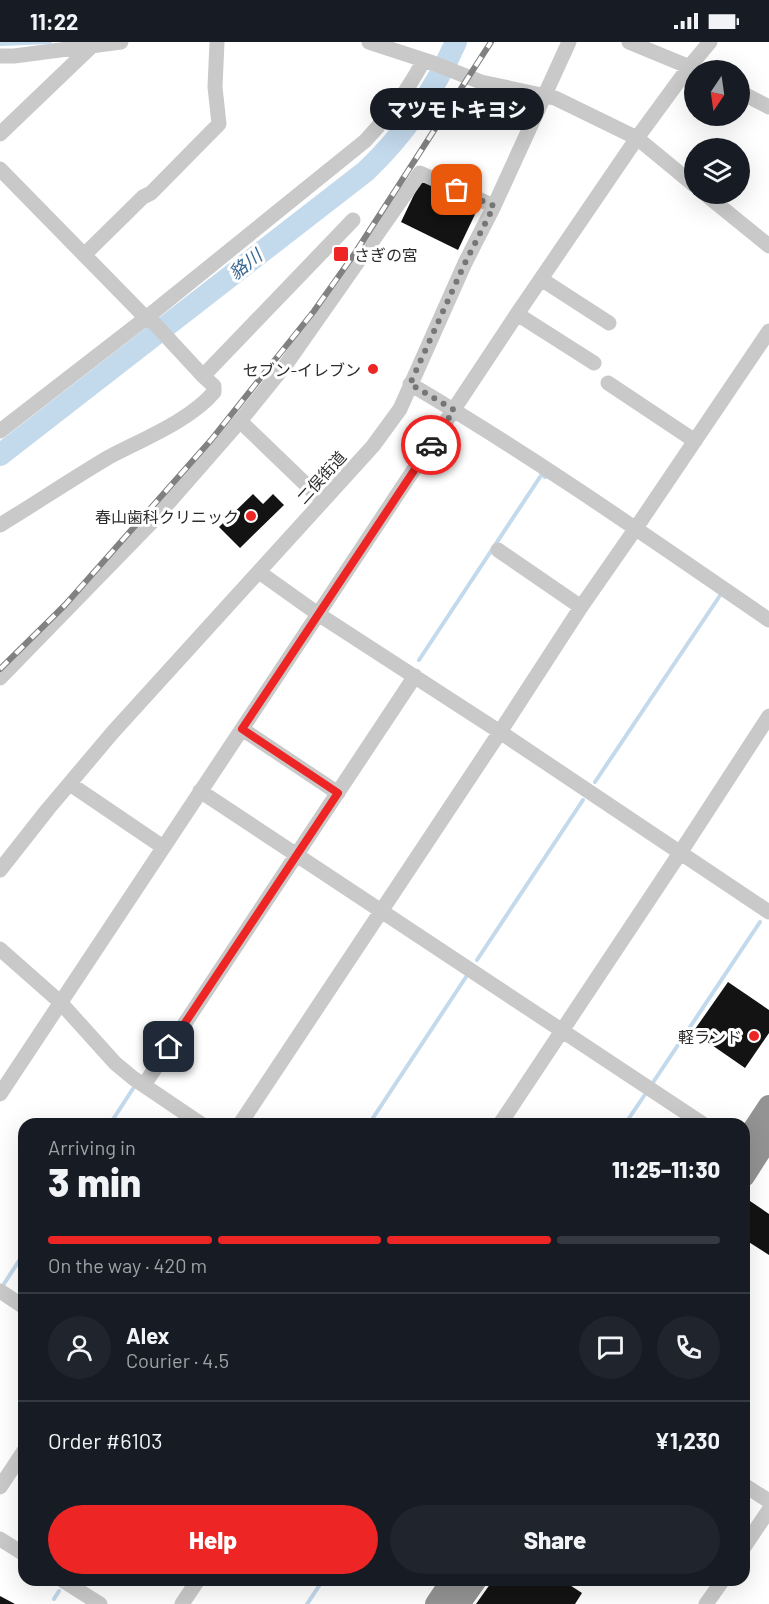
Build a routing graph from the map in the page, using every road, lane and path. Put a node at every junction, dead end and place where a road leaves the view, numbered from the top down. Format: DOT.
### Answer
graph roads {
  1 [pos="121,42"];
  2 [pos="217,42"];
  3 [pos="369,42"];
  4 [pos="569,42"];
  5 [pos="629,42"];
  6 [pos="710,42"];
  7 [pos="94,44"];
  8 [pos="0,56"];
  9 [pos="699,60"];
  10 [pos="429,61"];
  11 [pos="684,65"];
  12 [pos="684,80"];
  13 [pos="546,96"];
  14 [pos="750,97"];
  15 [pos="769,106"];
  16 [pos="0,134"];
  17 [pos="637,138"];
  18 [pos="0,169"];
  19 [pos="684,177"];
  20 [pos="717,204"];
  21 [pos="494,206"];
  22 [pos="353,220"];
  23 [pos="769,246"];
  24 [pos="84,255"];
  25 [pos="541,279"];
  26 [pos="517,314"];
  27 [pos="150,320"];
  28 [pos="609,323"];
  29 [pos="769,330"];
  30 [pos="594,363"];
  31 [pos="203,376"];
  32 [pos="608,383"];
  33 [pos="410,384"];
  34 [pos="454,410"];
  35 [pos="240,421"];
  36 [pos="0,431"];
  37 [pos="695,441"];
  38 [pos="323,501"];
  39 [pos="0,525"];
  40 [pos="636,528"];
  41 [pos="498,550"];
  42 [pos="259,572"];
  43 [pos="581,607"];
  44 [pos="318,614"];
  45 [pos="769,620"];
  46 [pos="415,676"];
  47 [pos="0,678"];
  48 [pos="769,716"];
  49 [pos="242,729"];
  50 [pos="500,732"];
  51 [pos="70,784"];
  52 [pos="334,790"];
  53 [pos="200,791"];
  54 [pos="163,847"];
  55 [pos="680,853"];
  56 [pos="297,855"];
  57 [pos="0,870"];
  58 [pos="382,910"];
  59 [pos="769,912"];
  60 [pos="0,949"];
  61 [pos="60,1002"];
  62 [pos="561,1030"];
  63 [pos="140,1082"];
  64 [pos="0,1094"];
  65 [pos="769,1106"];
  66 [pos="192,1118"];
  67 [pos="244,1118"];
  68 [pos="504,1118"];
  69 [pos="694,1118"];
  70 [pos="769,1137"];
  71 [pos="753,1161"];
  72 [pos="0,1291"];
  73 [pos="18,1303"];
  74 [pos="18,1459"];
  75 [pos="0,1487"];
  76 [pos="750,1489"];
  77 [pos="769,1501"];
  78 [pos="769,1510"];
  79 [pos="750,1538"];
  80 [pos="0,1539"];
  81 [pos="18,1550"];
  82 [pos="72,1586"];
  83 [pos="194,1586"];
  84 [pos="719,1586"];
  85 [pos="100,1604"];
  86 [pos="182,1604"];
  87 [pos="706,1604"];
  1 -- 7 [label="street"];
  2 -- 24 [label="street"];
  3 -- 10 [label="street"];
  4 -- 13 [label="street, 二俣街道"];
  5 -- 11 [label="street"];
  6 -- 9 [label="street"];
  7 -- 8 [label="street"];
  7 -- 16 [label="street"];
  10 -- 13 [label="street"];
  10 -- 27 [label="street"];
  12 -- 17 [label="street"];
  13 -- 17 [label="street"];
  13 -- 21 [label="street, 二俣街道"];
  14 -- 15 [label="street"];
  17 -- 19 [label="street"];
  17 -- 25 [label="street"];
  18 -- 24 [label="street"];
  20 -- 23 [label="street"];
  21 -- 33 [label="street, 二俣街道"];
  21 -- 35 [label="street"];
  22 -- 31 [label="street"];
  24 -- 27 [label="street"];
  25 -- 26 [label="street"];
  25 -- 28 [label="street"];
  26 -- 30 [label="street"];
  26 -- 34 [label="street"];
  27 -- 31 [label="street"];
  27 -- 36 [label="street"];
  29 -- 37 [label="street"];
  31 -- 39 [label="street"];
  32 -- 37 [label="street"];
  33 -- 34 [label="street"];
  33 -- 38 [label="street, 二俣街道"];
  34 -- 40 [label="street"];
  34 -- 44 [label="street"];
  35 -- 38 [label="street"];
  35 -- 47 [label="street"];
  37 -- 40 [label="street"];
  38 -- 42 [label="street, 二俣街道"];
  40 -- 43 [label="street"];
  40 -- 45 [label="street"];
  41 -- 43 [label="street"];
  42 -- 44 [label="street"];
  42 -- 51 [label="street, 二俣街道"];
  43 -- 50 [label="street"];
  44 -- 46 [label="street"];
  44 -- 49 [label="street"];
  46 -- 50 [label="street"];
  46 -- 52 [label="street"];
  48 -- 55 [label="street"];
  49 -- 52 [label="street"];
  49 -- 53 [label="street"];
  50 -- 55 [label="street"];
  50 -- 58 [label="street"];
  51 -- 54 [label="street"];
  51 -- 57 [label="street, 二俣街道"];
  52 -- 56 [label="street"];
  53 -- 54 [label="street"];
  53 -- 56 [label="street"];
  54 -- 61 [label="street"];
  55 -- 59 [label="street"];
  55 -- 62 [label="street"];
  56 -- 58 [label="street"];
  56 -- 63 [label="street"];
  58 -- 62 [label="street"];
  58 -- 67 [label="street"];
  60 -- 61 [label="street"];
  61 -- 63 [label="street"];
  61 -- 64 [label="street"];
  62 -- 68 [label="street"];
  62 -- 69 [label="street"];
  63 -- 66 [label="street"];
  65 -- 71 [label="highway"];
  70 -- 71 [label="highway"];
  72 -- 73 [label="street"];
  74 -- 75 [label="street"];
  76 -- 77 [label="street"];
  78 -- 79 [label="street"];
  80 -- 81 [label="street"];
  82 -- 85 [label="street"];
  83 -- 86 [label="street"];
  84 -- 87 [label="street"];
}
